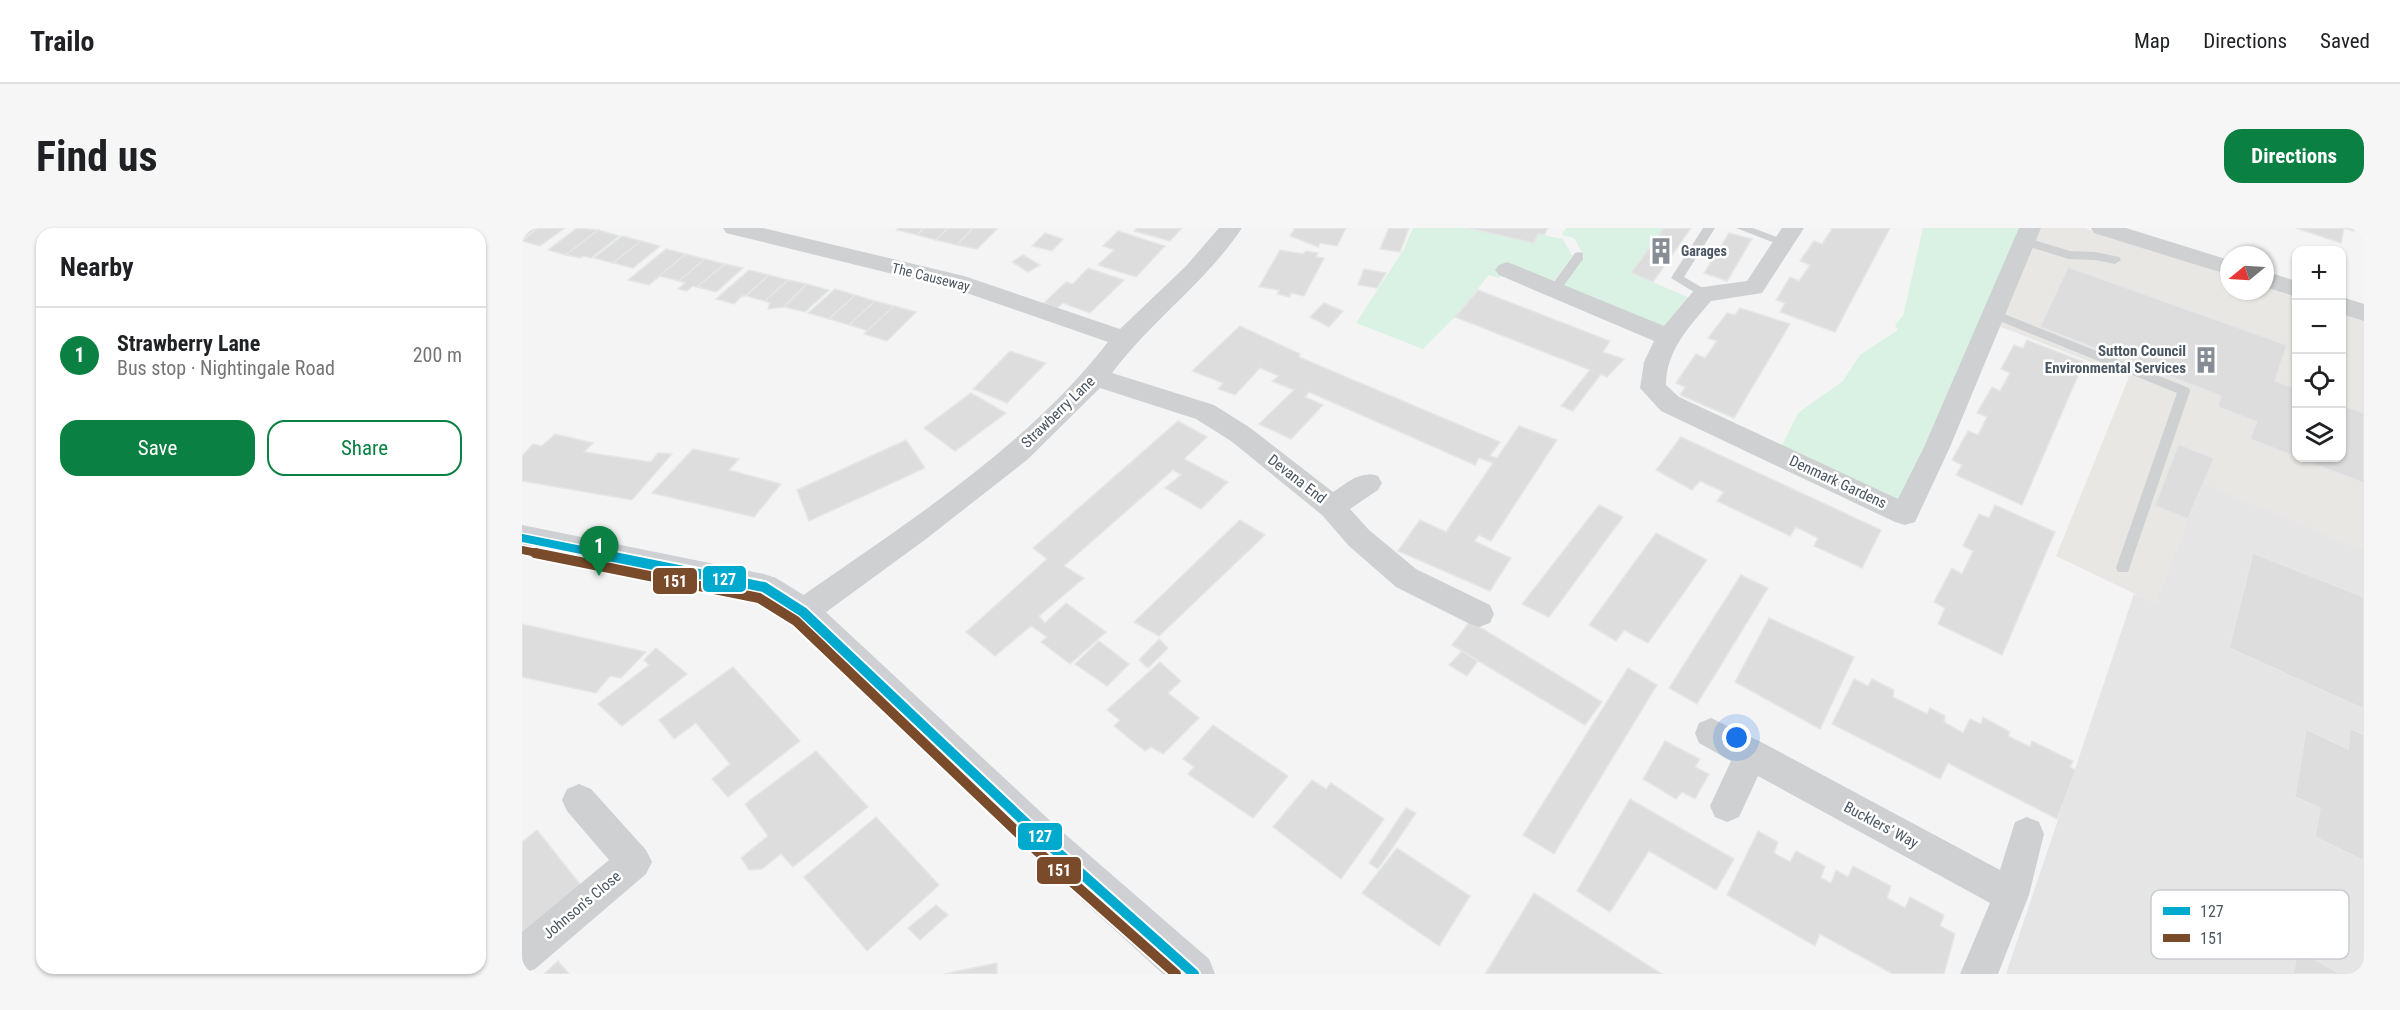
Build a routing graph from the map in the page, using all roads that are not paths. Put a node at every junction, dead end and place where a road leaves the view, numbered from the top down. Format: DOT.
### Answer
graph roads {
  1 [pos="734,228"];
  2 [pos="1232,228"];
  3 [pos="1709,228"];
  4 [pos="1742,228"];
  5 [pos="2102,228"];
  6 [pos="1789,235"];
  7 [pos="2027,235"];
  8 [pos="1579,256"];
  9 [pos="2115,260"];
  10 [pos="2220,265"];
  11 [pos="1508,270"];
  12 [pos="2274,282"];
  13 [pos="1555,289"];
  14 [pos="2292,289"];
  15 [pos="1704,294"];
  16 [pos="2346,306"];
  17 [pos="2364,313"];
  18 [pos="1994,314"];
  19 [pos="1668,337"];
  20 [pos="1124,339"];
  21 [pos="1095,377"];
  22 [pos="1368,483"];
  23 [pos="1332,507"];
  24 [pos="522,538"];
  25 [pos="2123,568"];
  26 [pos="803,612"];
  27 [pos="1479,614"];
  28 [pos="1711,733"];
  29 [pos="1751,754"];
  30 [pos="579,800"];
  31 [pos="1727,806"];
  32 [pos="2027,834"];
  33 [pos="2011,895"];
  34 [pos="522,956"];
  35 [pos="1194,974"];
  36 [pos="1979,974"];
  1 -- 20 [label="street, The Causeway"];
  2 -- 20 [label="street, Strawberry Lane"];
  3 -- 15 [label="lane"];
  4 -- 6 [label="lane"];
  5 -- 10 [label="street"];
  6 -- 15 [label="street"];
  7 -- 9 [label="lane, Denmark Gardens"];
  7 -- 18 [label="street, Denmark Gardens"];
  8 -- 13 [label="lane"];
  11 -- 13 [label="street"];
  12 -- 14 [label="street"];
  13 -- 19 [label="street"];
  15 -- 19 [label="street, Denmark Gardens"];
  16 -- 17 [label="street"];
  18 -- 19 [label="street, Denmark Gardens"];
  18 -- 25 [label="lane"];
  20 -- 21 [label="street, Strawberry Lane"];
  21 -- 23 [label="street, Devana End"];
  21 -- 26 [label="street, Strawberry Lane"];
  22 -- 23 [label="street"];
  23 -- 27 [label="street, Devana End"];
  24 -- 26 [label="main road"];
  26 -- 35 [label="main road"];
  28 -- 29 [label="street, Bucklers' Way"];
  29 -- 31 [label="street"];
  29 -- 33 [label="street, Bucklers' Way"];
  30 -- 34 [label="street, Johnson's Close"];
  32 -- 33 [label="street"];
  33 -- 36 [label="street"];
}
